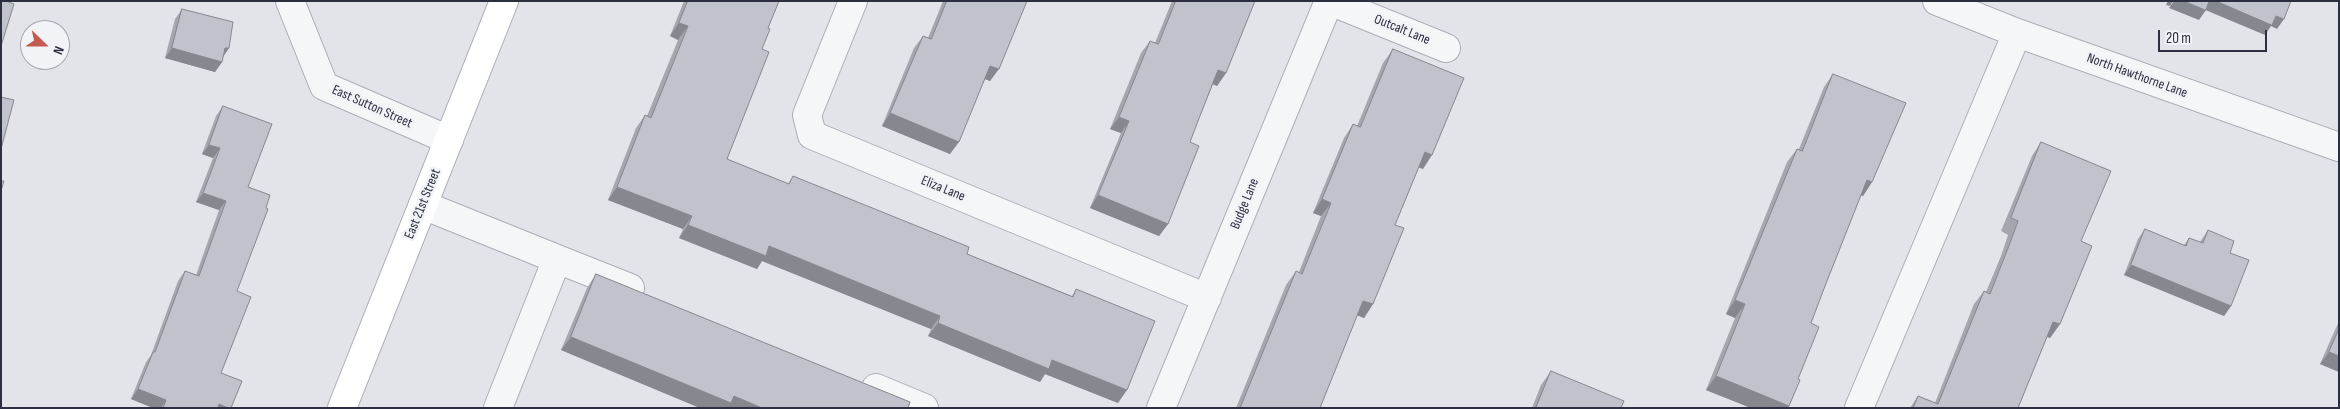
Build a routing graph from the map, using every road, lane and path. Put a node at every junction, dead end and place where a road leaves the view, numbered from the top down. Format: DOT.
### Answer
graph roads {
  1 [pos="290,1"];
  2 [pos="504,1"];
  3 [pos="853,1"];
  4 [pos="1329,1"];
  5 [pos="1936,1"];
  6 [pos="2017,33"];
  7 [pos="1446,48"];
  8 [pos="448,140"];
  9 [pos="2339,147"];
  10 [pos="423,205"];
  11 [pos="557,259"];
  12 [pos="649,296"];
  13 [pos="1207,298"];
  14 [pos="850,378"];
  15 [pos="342,408"];
  16 [pos="498,408"];
  17 [pos="924,408"];
  18 [pos="1161,408"];
  19 [pos="1859,408"];
  1 -- 8 [label="street, East Sutton Street"];
  2 -- 8 [label="main road, East 21st Street"];
  3 -- 13 [label="street, Eliza Lane"];
  4 -- 7 [label="street, Outcalt Lane"];
  4 -- 13 [label="street, Budge Lane"];
  5 -- 6 [label="street, North Hawthorne Lane"];
  6 -- 9 [label="street, North Hawthorne Lane"];
  6 -- 19 [label="street"];
  8 -- 10 [label="main road, East 21st Street"];
  10 -- 11 [label="street"];
  10 -- 15 [label="main road, East 21st Street"];
  11 -- 12 [label="street"];
  11 -- 16 [label="street"];
  13 -- 18 [label="street, Budge Lane"];
  14 -- 17 [label="street"];
}
